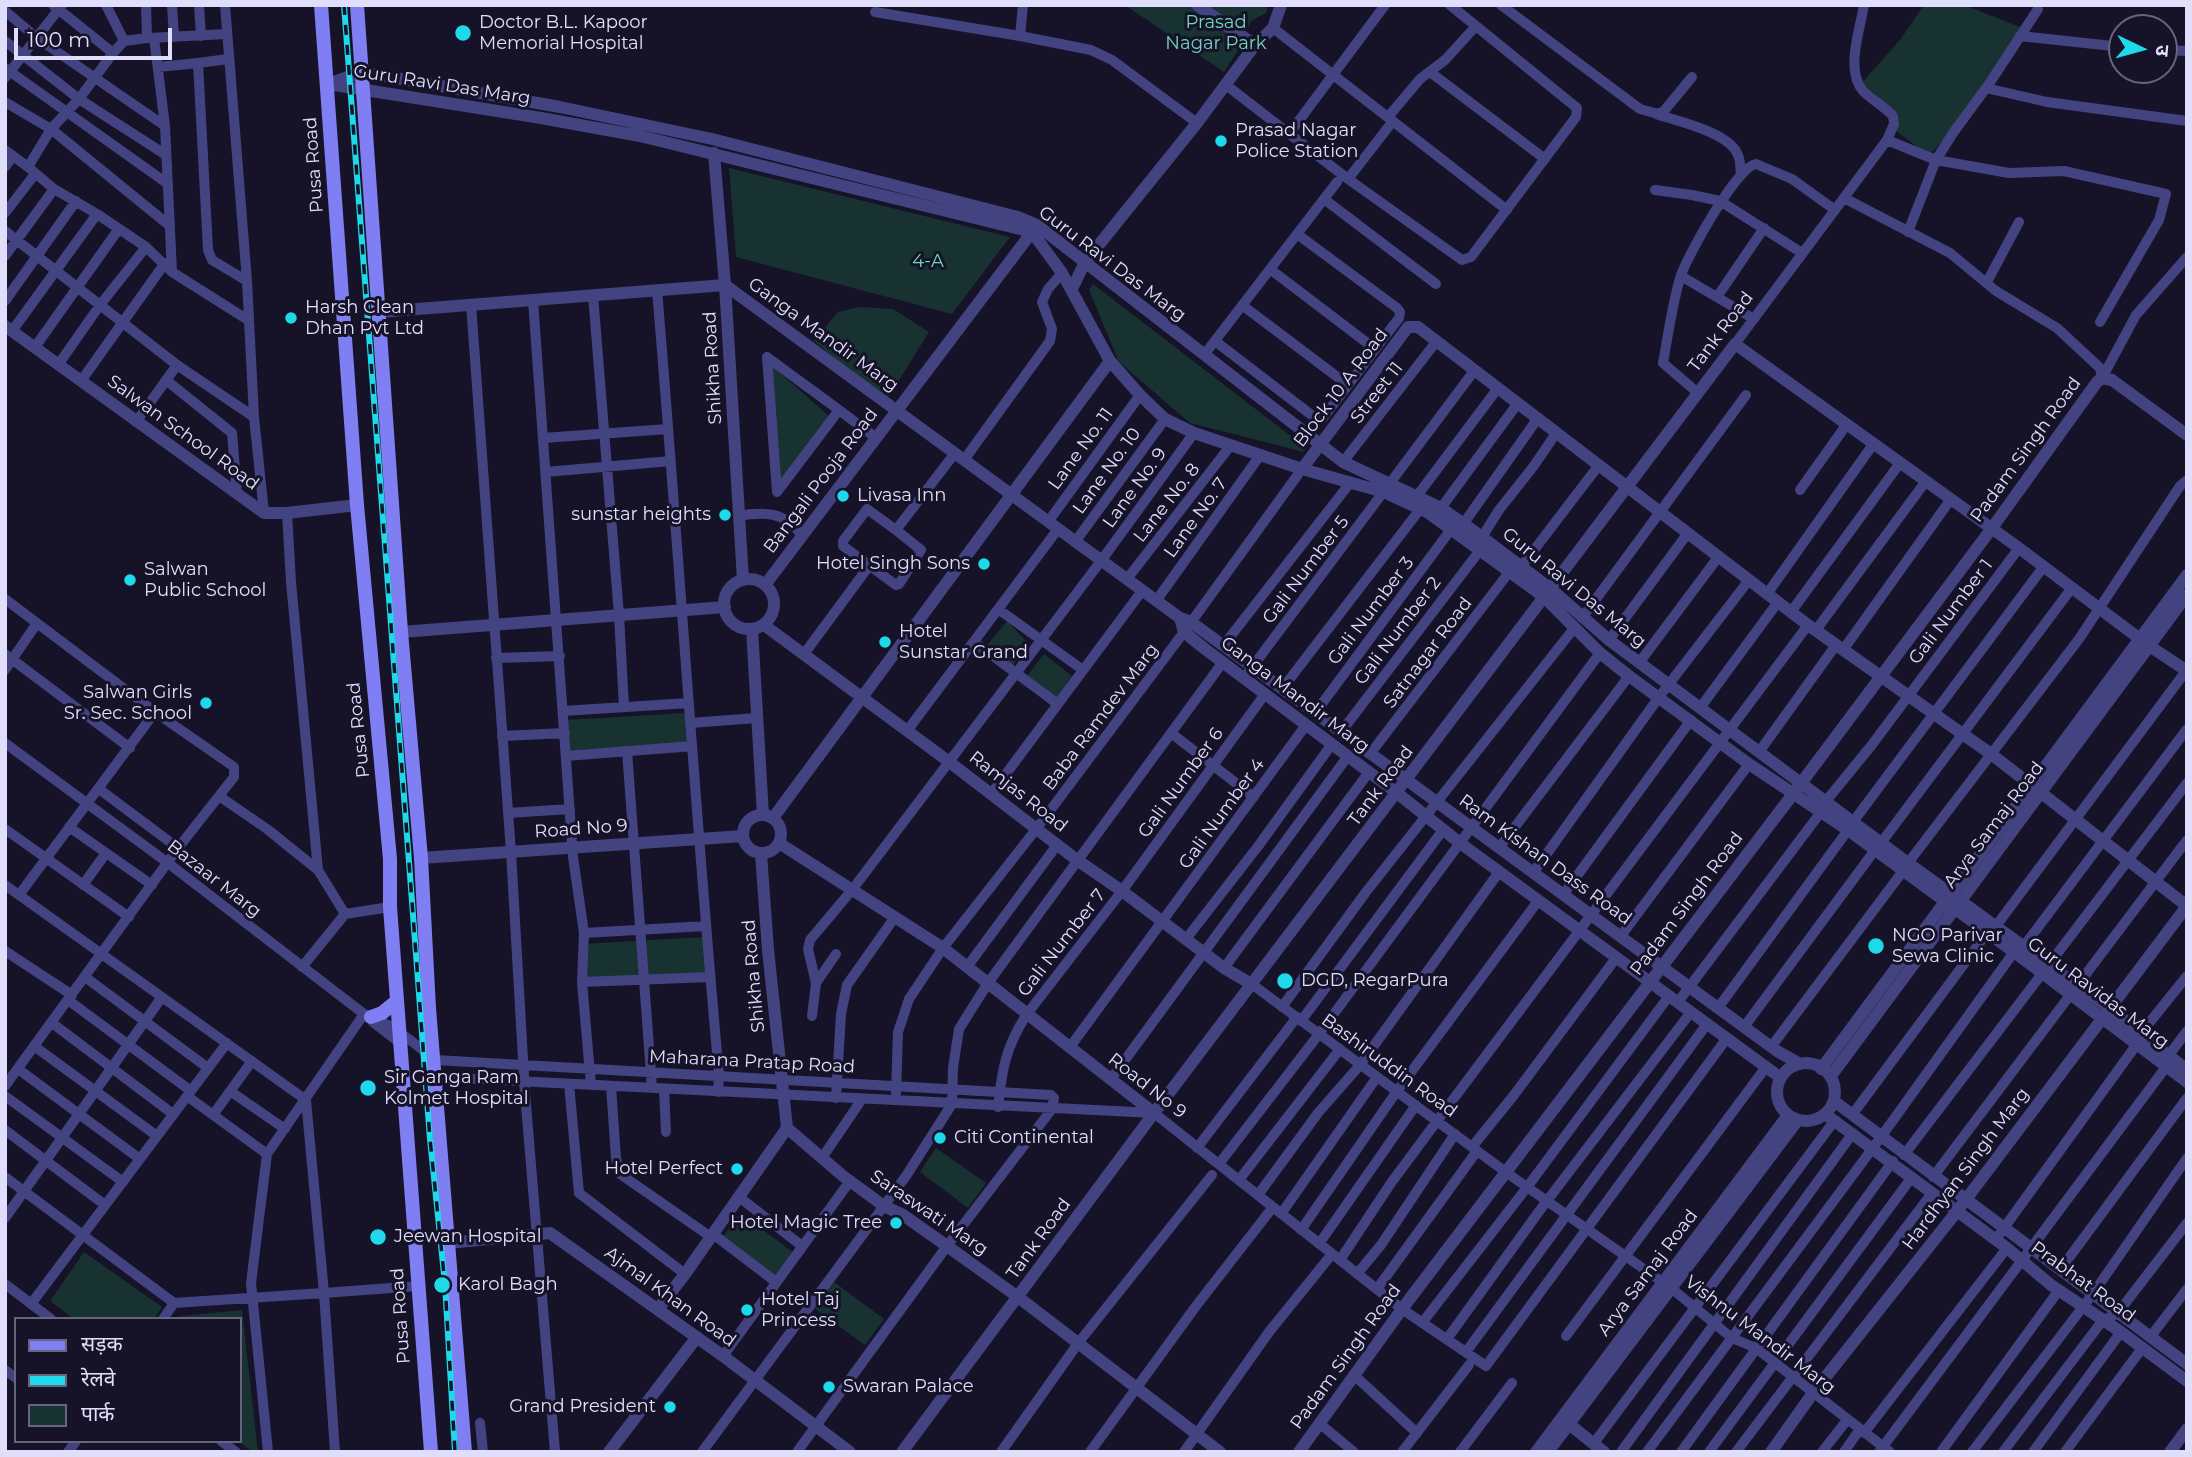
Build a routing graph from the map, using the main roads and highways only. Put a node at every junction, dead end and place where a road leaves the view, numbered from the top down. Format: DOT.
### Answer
graph roads {
  1 [pos="321,5"];
  2 [pos="357,5"];
  3 [pos="397,1000"];
  4 [pos="367,1016"];
  5 [pos="431,1452"];
  6 [pos="465,1452"];
  1 -- 3 [label="main road, Pusa Road"];
  2 -- 6 [label="main road"];
  3 -- 4 [label="main road"];
  3 -- 5 [label="main road, Pusa Road"];
}
